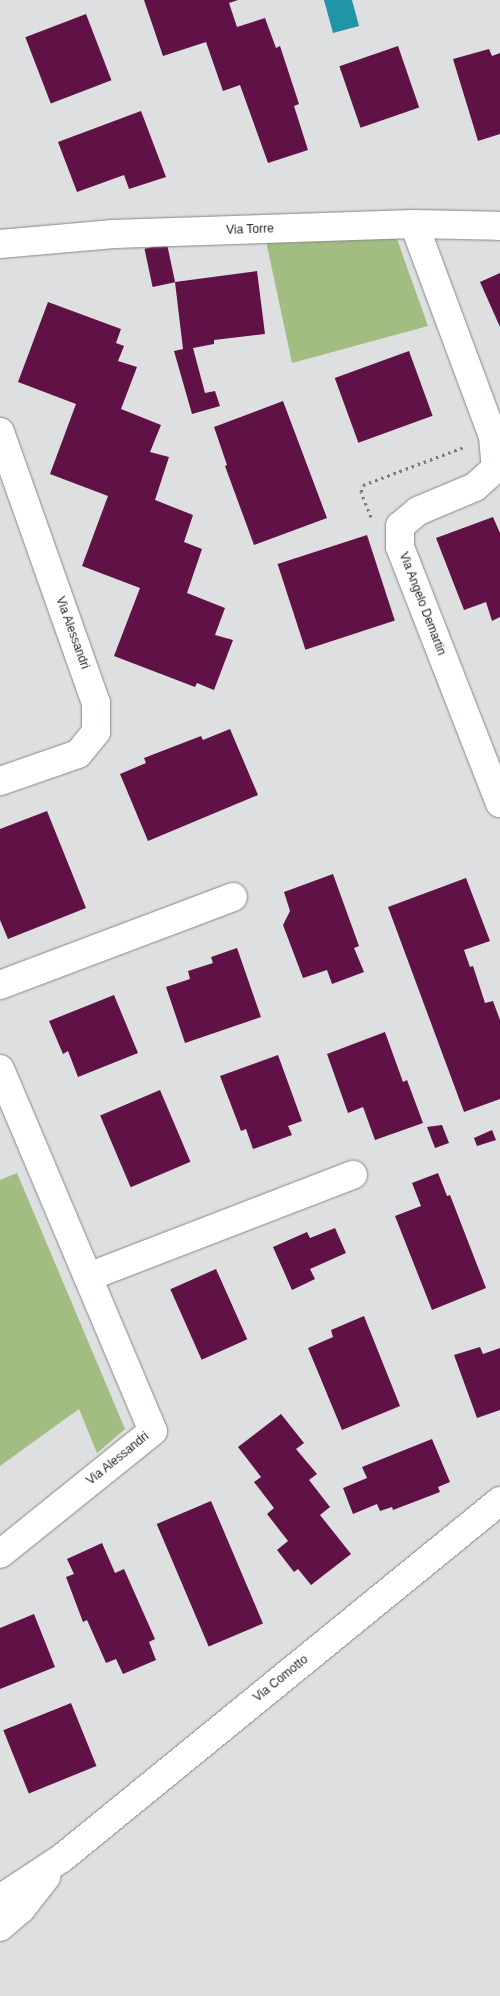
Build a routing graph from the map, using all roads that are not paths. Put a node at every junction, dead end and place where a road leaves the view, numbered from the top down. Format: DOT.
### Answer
graph roads {
  1 [pos="414,224"];
  2 [pos="500,226"];
  3 [pos="0,244"];
  4 [pos="0,432"];
  5 [pos="0,781"];
  6 [pos="500,803"];
  7 [pos="233,897"];
  8 [pos="0,985"];
  9 [pos="0,1068"];
  10 [pos="353,1176"];
  11 [pos="88,1277"];
  12 [pos="500,1501"];
  13 [pos="0,1554"];
  14 [pos="62,1858"];
  15 [pos="0,1899"];
  16 [pos="0,1927"];
  1 -- 2 [label="street, Via Torre"];
  1 -- 3 [label="street, Via Torre"];
  1 -- 6 [label="street, Via Angelo Demartin"];
  4 -- 5 [label="street, Via Alessandri"];
  7 -- 8 [label="street"];
  9 -- 11 [label="street, Via Alessandri"];
  10 -- 11 [label="street"];
  11 -- 13 [label="street, Via Alessandri"];
  12 -- 14 [label="street, Via Comotto"];
  14 -- 15 [label="street, Via Comotto"];
  14 -- 16 [label="street, Via Comotto"];
}
